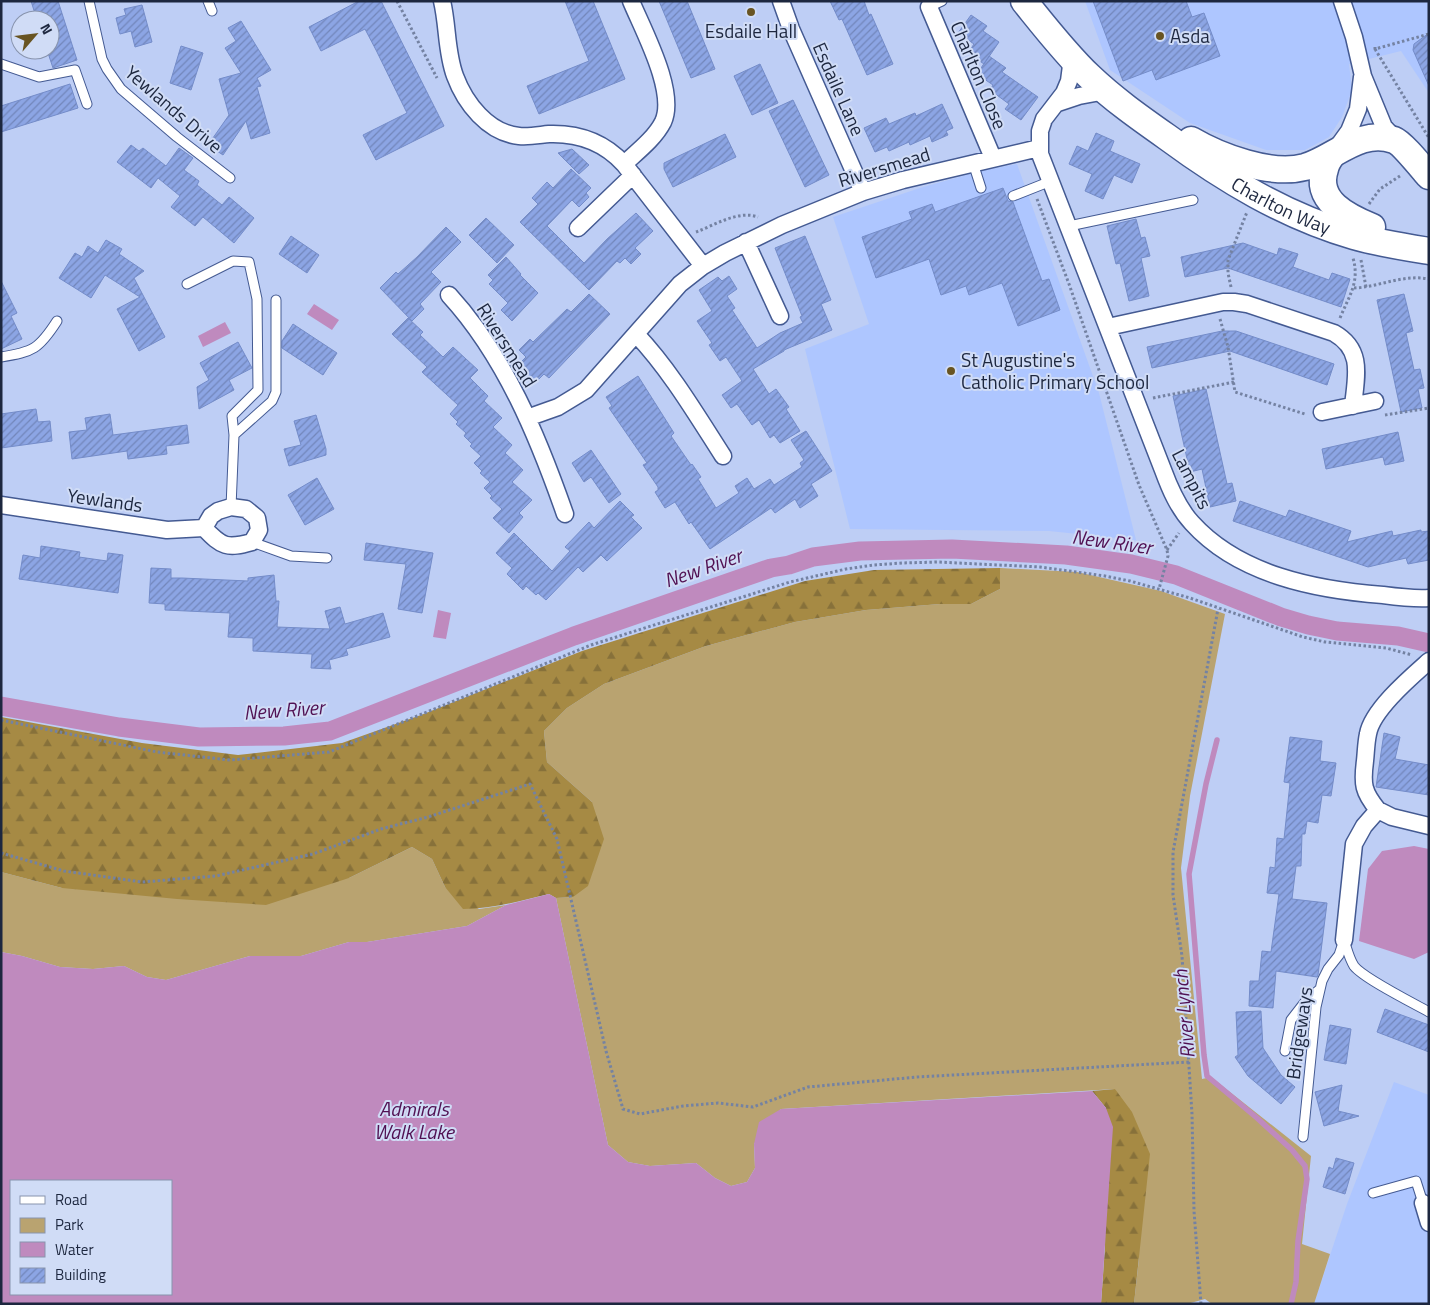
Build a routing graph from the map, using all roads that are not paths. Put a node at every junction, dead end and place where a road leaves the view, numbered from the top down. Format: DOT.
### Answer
graph roads {
  1 [pos="89,1"];
  2 [pos="208,1"];
  3 [pos="442,1"];
  4 [pos="631,1"];
  5 [pos="781,1"];
  6 [pos="1024,1"];
  7 [pos="1342,1"];
  8 [pos="933,3"];
  9 [pos="212,11"];
  10 [pos="1072,58"];
  11 [pos="1,64"];
  12 [pos="1362,76"];
  13 [pos="1106,92"];
  14 [pos="1058,103"];
  15 [pos="86,104"];
  16 [pos="1150,126"];
  17 [pos="1397,141"];
  18 [pos="1039,148"];
  19 [pos="1332,155"];
  20 [pos="993,158"];
  21 [pos="973,163"];
  22 [pos="628,170"];
  23 [pos="1429,176"];
  24 [pos="230,178"];
  25 [pos="1052,181"];
  26 [pos="980,188"];
  27 [pos="863,192"];
  28 [pos="1013,196"];
  29 [pos="1193,200"];
  30 [pos="1069,226"];
  31 [pos="578,228"];
  32 [pos="746,242"];
  33 [pos="1429,250"];
  34 [pos="703,266"];
  35 [pos="187,284"];
  36 [pos="449,296"];
  37 [pos="276,300"];
  38 [pos="780,316"];
  39 [pos="57,321"];
  40 [pos="1108,327"];
  41 [pos="636,334"];
  42 [pos="1,357"];
  43 [pos="1376,401"];
  44 [pos="1353,406"];
  45 [pos="1322,412"];
  46 [pos="527,418"];
  47 [pos="234,435"];
  48 [pos="723,456"];
  49 [pos="1,505"];
  50 [pos="232,507"];
  51 [pos="564,514"];
  52 [pos="204,528"];
  53 [pos="252,542"];
  54 [pos="327,558"];
  55 [pos="1429,598"];
  56 [pos="1429,660"];
  57 [pos="1378,810"];
  58 [pos="1429,826"];
  59 [pos="1344,940"];
  60 [pos="1320,989"];
  61 [pos="1429,1012"];
  62 [pos="1286,1051"];
  63 [pos="1303,1137"];
  64 [pos="1373,1193"];
  65 [pos="1423,1203"];
  66 [pos="1429,1223"];
  1 -- 24 [label="lane, Yewlands Drive"];
  2 -- 9 [label="lane"];
  3 -- 22 [label="street"];
  4 -- 22 [label="street"];
  5 -- 27 [label="street, Esdaile Lane"];
  6 -- 10 [label="main road, Charlton Way"];
  7 -- 12 [label="street"];
  8 -- 20 [label="street, Charlton Close"];
  10 -- 13 [label="main road, Charlton Way"];
  10 -- 14 [label="street, Lampits"];
  11 -- 15 [label="lane"];
  12 -- 17 [label="street"];
  12 -- 19 [label="street"];
  13 -- 14 [label="street"];
  13 -- 16 [label="main road, Charlton Way"];
  14 -- 18 [label="street, Lampits"];
  16 -- 19 [label="main road, Charlton Way"];
  16 -- 33 [label="main road, Charlton Way"];
  17 -- 19 [label="main road, Charlton Way"];
  17 -- 23 [label="main road"];
  18 -- 20 [label="street, Riversmead"];
  18 -- 25 [label="street, Lampits"];
  19 -- 33 [label="main road, Charlton Way"];
  20 -- 21 [label="street, Riversmead"];
  21 -- 26 [label="lane"];
  21 -- 27 [label="street, Riversmead"];
  22 -- 31 [label="street"];
  22 -- 34 [label="street"];
  25 -- 28 [label="lane"];
  25 -- 30 [label="street, Lampits"];
  27 -- 32 [label="street, Riversmead"];
  29 -- 30 [label="lane"];
  30 -- 40 [label="street, Lampits"];
  32 -- 34 [label="street, Riversmead"];
  32 -- 38 [label="street"];
  34 -- 41 [label="street, Riversmead"];
  35 -- 47 [label="lane"];
  36 -- 46 [label="street, Riversmead"];
  37 -- 47 [label="lane"];
  39 -- 42 [label="lane"];
  40 -- 44 [label="street"];
  40 -- 55 [label="street, Lampits"];
  41 -- 46 [label="street, Riversmead"];
  41 -- 48 [label="street"];
  43 -- 44 [label="street"];
  44 -- 45 [label="street"];
  46 -- 51 [label="street, Riversmead"];
  47 -- 50 [label="lane"];
  49 -- 52 [label="street, Yewlands"];
  50 -- 52 [label="street"];
  50 -- 53 [label="street"];
  52 -- 53 [label="street"];
  53 -- 54 [label="lane"];
  56 -- 57 [label="street"];
  57 -- 58 [label="street"];
  57 -- 59 [label="street"];
  59 -- 60 [label="lane, Bridgeways"];
  59 -- 61 [label="lane"];
  60 -- 62 [label="lane"];
  60 -- 63 [label="lane, Bridgeways"];
  64 -- 65 [label="lane"];
  65 -- 66 [label="street"];
}
